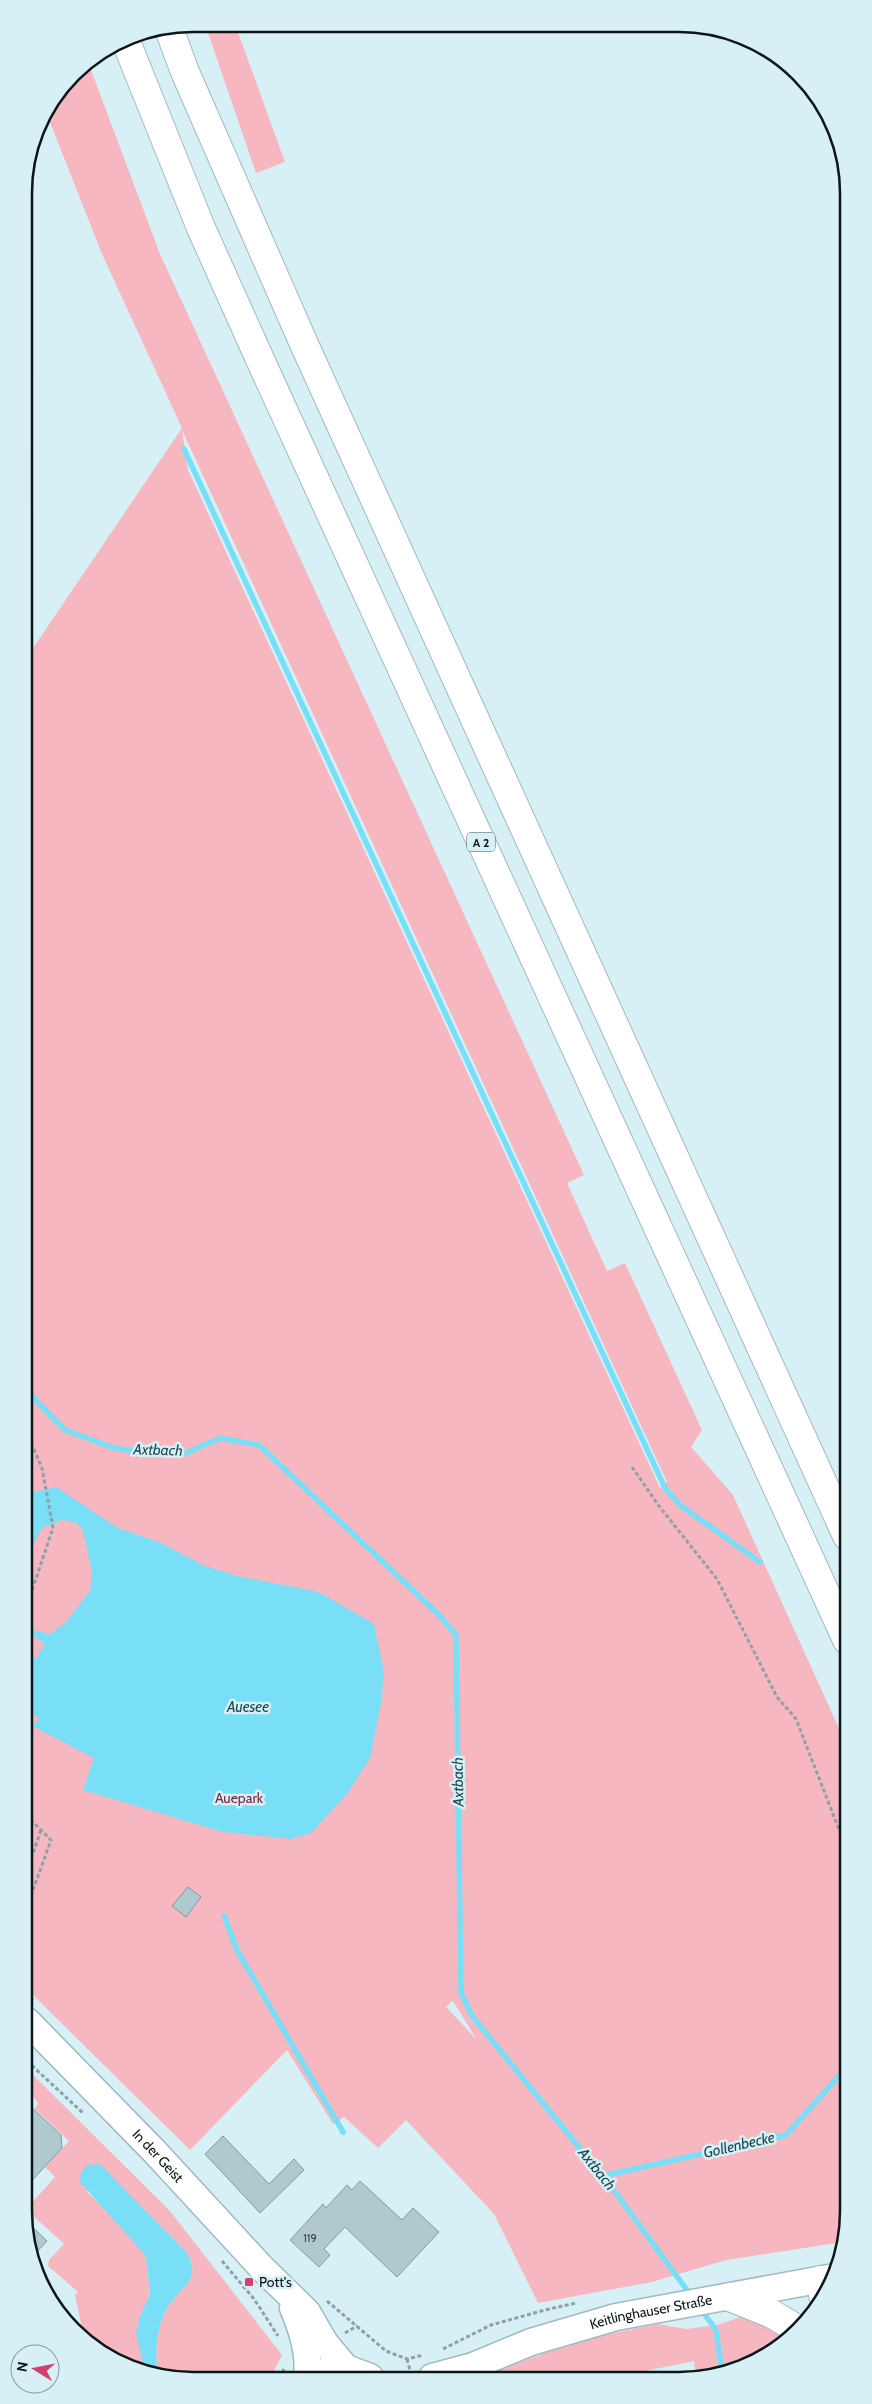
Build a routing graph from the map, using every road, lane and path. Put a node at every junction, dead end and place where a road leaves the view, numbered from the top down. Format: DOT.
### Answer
graph roads {
  1 [pos="171,34"];
  2 [pos="128,47"];
  3 [pos="32,1446"];
  4 [pos="632,1467"];
  5 [pos="839,1519"];
  6 [pos="32,1590"];
  7 [pos="839,1623"];
  8 [pos="32,1821"];
  9 [pos="41,1830"];
  10 [pos="839,1830"];
  11 [pos="32,1854"];
  12 [pos="32,1892"];
  13 [pos="32,2026"];
  14 [pos="32,2066"];
  15 [pos="85,2115"];
  16 [pos="218,2256"];
  17 [pos="821,2285"];
  18 [pos="286,2292"];
  19 [pos="722,2299"];
  20 [pos="791,2325"];
  21 [pos="357,2326"];
  22 [pos="280,2339"];
  23 [pos="407,2359"];
  24 [pos="346,2368"];
  25 [pos="308,2372"];
  26 [pos="321,2372"];
  27 [pos="357,2372"];
  28 [pos="467,2372"];
  1 -- 5 [label="highway"];
  2 -- 7 [label="highway, A 2"];
  3 -- 6 [label="path"];
  4 -- 10 [label="path"];
  8 -- 9 [label="path"];
  9 -- 11 [label="path"];
  9 -- 12 [label="path"];
  13 -- 18 [label="main road, In der Geist"];
  14 -- 15 [label="path"];
  16 -- 22 [label="path"];
  17 -- 19 [label="main road, Keitlinghauser Straße"];
  18 -- 24 [label="main road, In der Geist"];
  18 -- 25 [label="main road, In der Geist"];
  19 -- 20 [label="highway"];
  19 -- 28 [label="main road, Keitlinghauser Straße"];
  21 -- 23 [label="path"];
  24 -- 26 [label="main road"];
  24 -- 27 [label="main road"];
}
